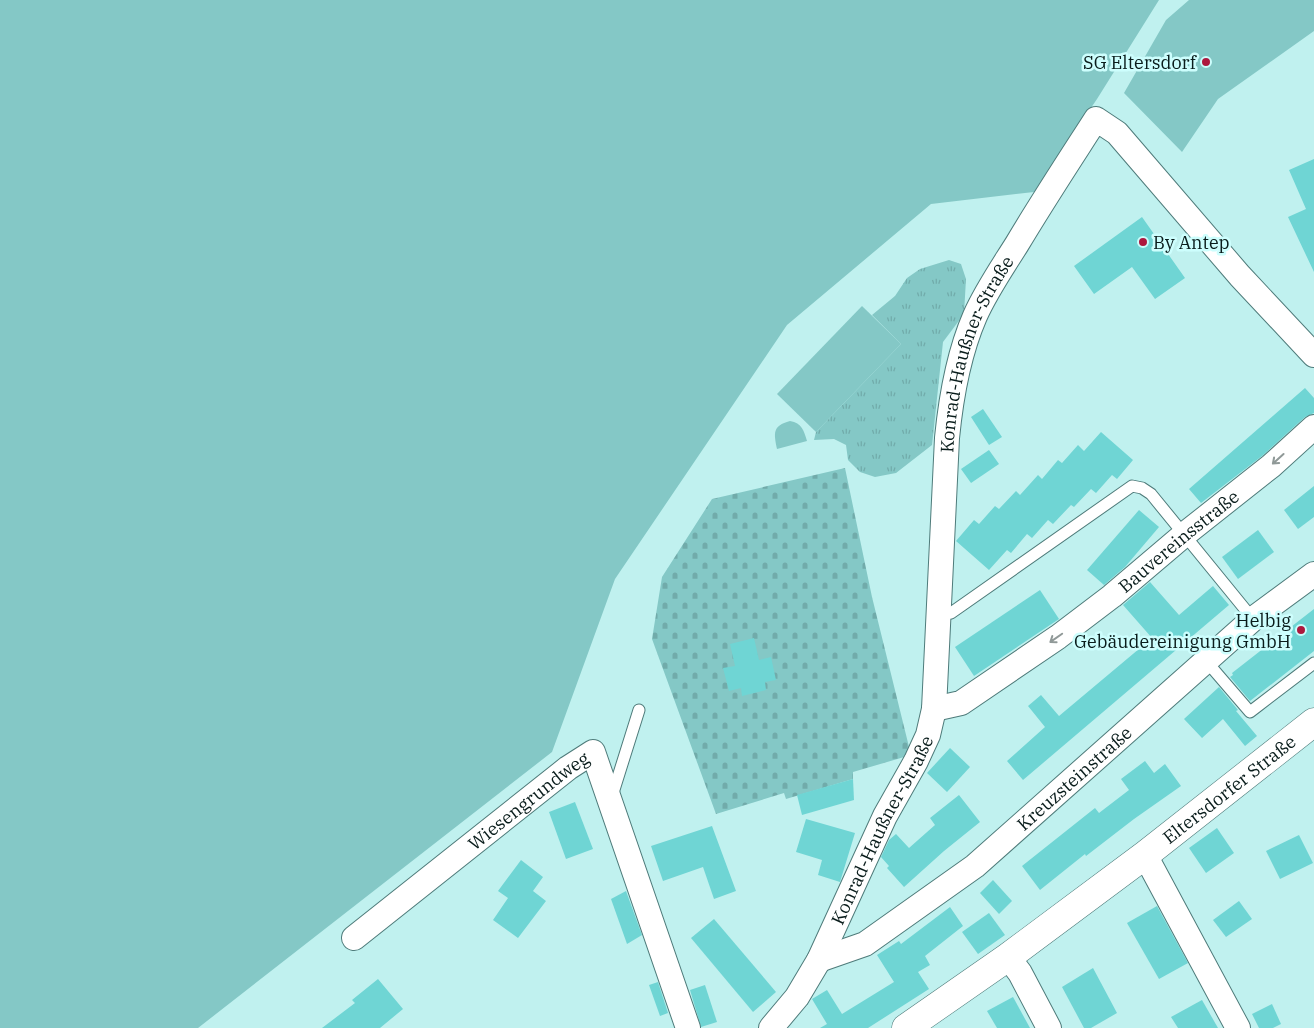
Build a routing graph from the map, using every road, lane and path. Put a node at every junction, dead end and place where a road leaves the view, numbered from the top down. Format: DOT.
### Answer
graph roads {
  1 [pos="1314,354"];
  2 [pos="1314,426"];
  3 [pos="1185,534"];
  4 [pos="1314,574"];
  5 [pos="938,615"];
  6 [pos="1253,619"];
  7 [pos="1207,662"];
  8 [pos="1314,663"];
  9 [pos="934,709"];
  10 [pos="639,710"];
  11 [pos="1314,722"];
  12 [pos="610,802"];
  13 [pos="1145,855"];
  14 [pos="354,938"];
  15 [pos="1008,957"];
  16 [pos="819,960"];
  17 [pos="688,1028"];
  18 [pos="771,1028"];
  19 [pos="906,1028"];
  20 [pos="1049,1028"];
  21 [pos="1238,1028"];
  1 -- 5 [label="street, Konrad-Haußner-Straße"];
  2 -- 3 [label="street, Bauvereinsstraße, one-way"];
  3 -- 5 [label="lane"];
  3 -- 6 [label="lane"];
  3 -- 9 [label="street, Bauvereinsstraße, one-way"];
  4 -- 6 [label="street, Kreuzsteinstraße"];
  5 -- 9 [label="street, Konrad-Haußner-Straße"];
  6 -- 7 [label="street, Kreuzsteinstraße"];
  7 -- 8 [label="lane"];
  7 -- 16 [label="street, Kreuzsteinstraße"];
  9 -- 16 [label="street, Konrad-Haußner-Straße"];
  10 -- 12 [label="lane"];
  11 -- 13 [label="street, Eltersdorfer Straße"];
  12 -- 14 [label="street, Wiesengrundweg"];
  12 -- 17 [label="street, Wiesengrundweg"];
  13 -- 15 [label="street, Eltersdorfer Straße"];
  13 -- 21 [label="street, Eltersdorfer Straße"];
  15 -- 19 [label="street, Eltersdorfer Straße"];
  15 -- 20 [label="street"];
  16 -- 18 [label="street, Konrad-Haußner-Straße"];
}
